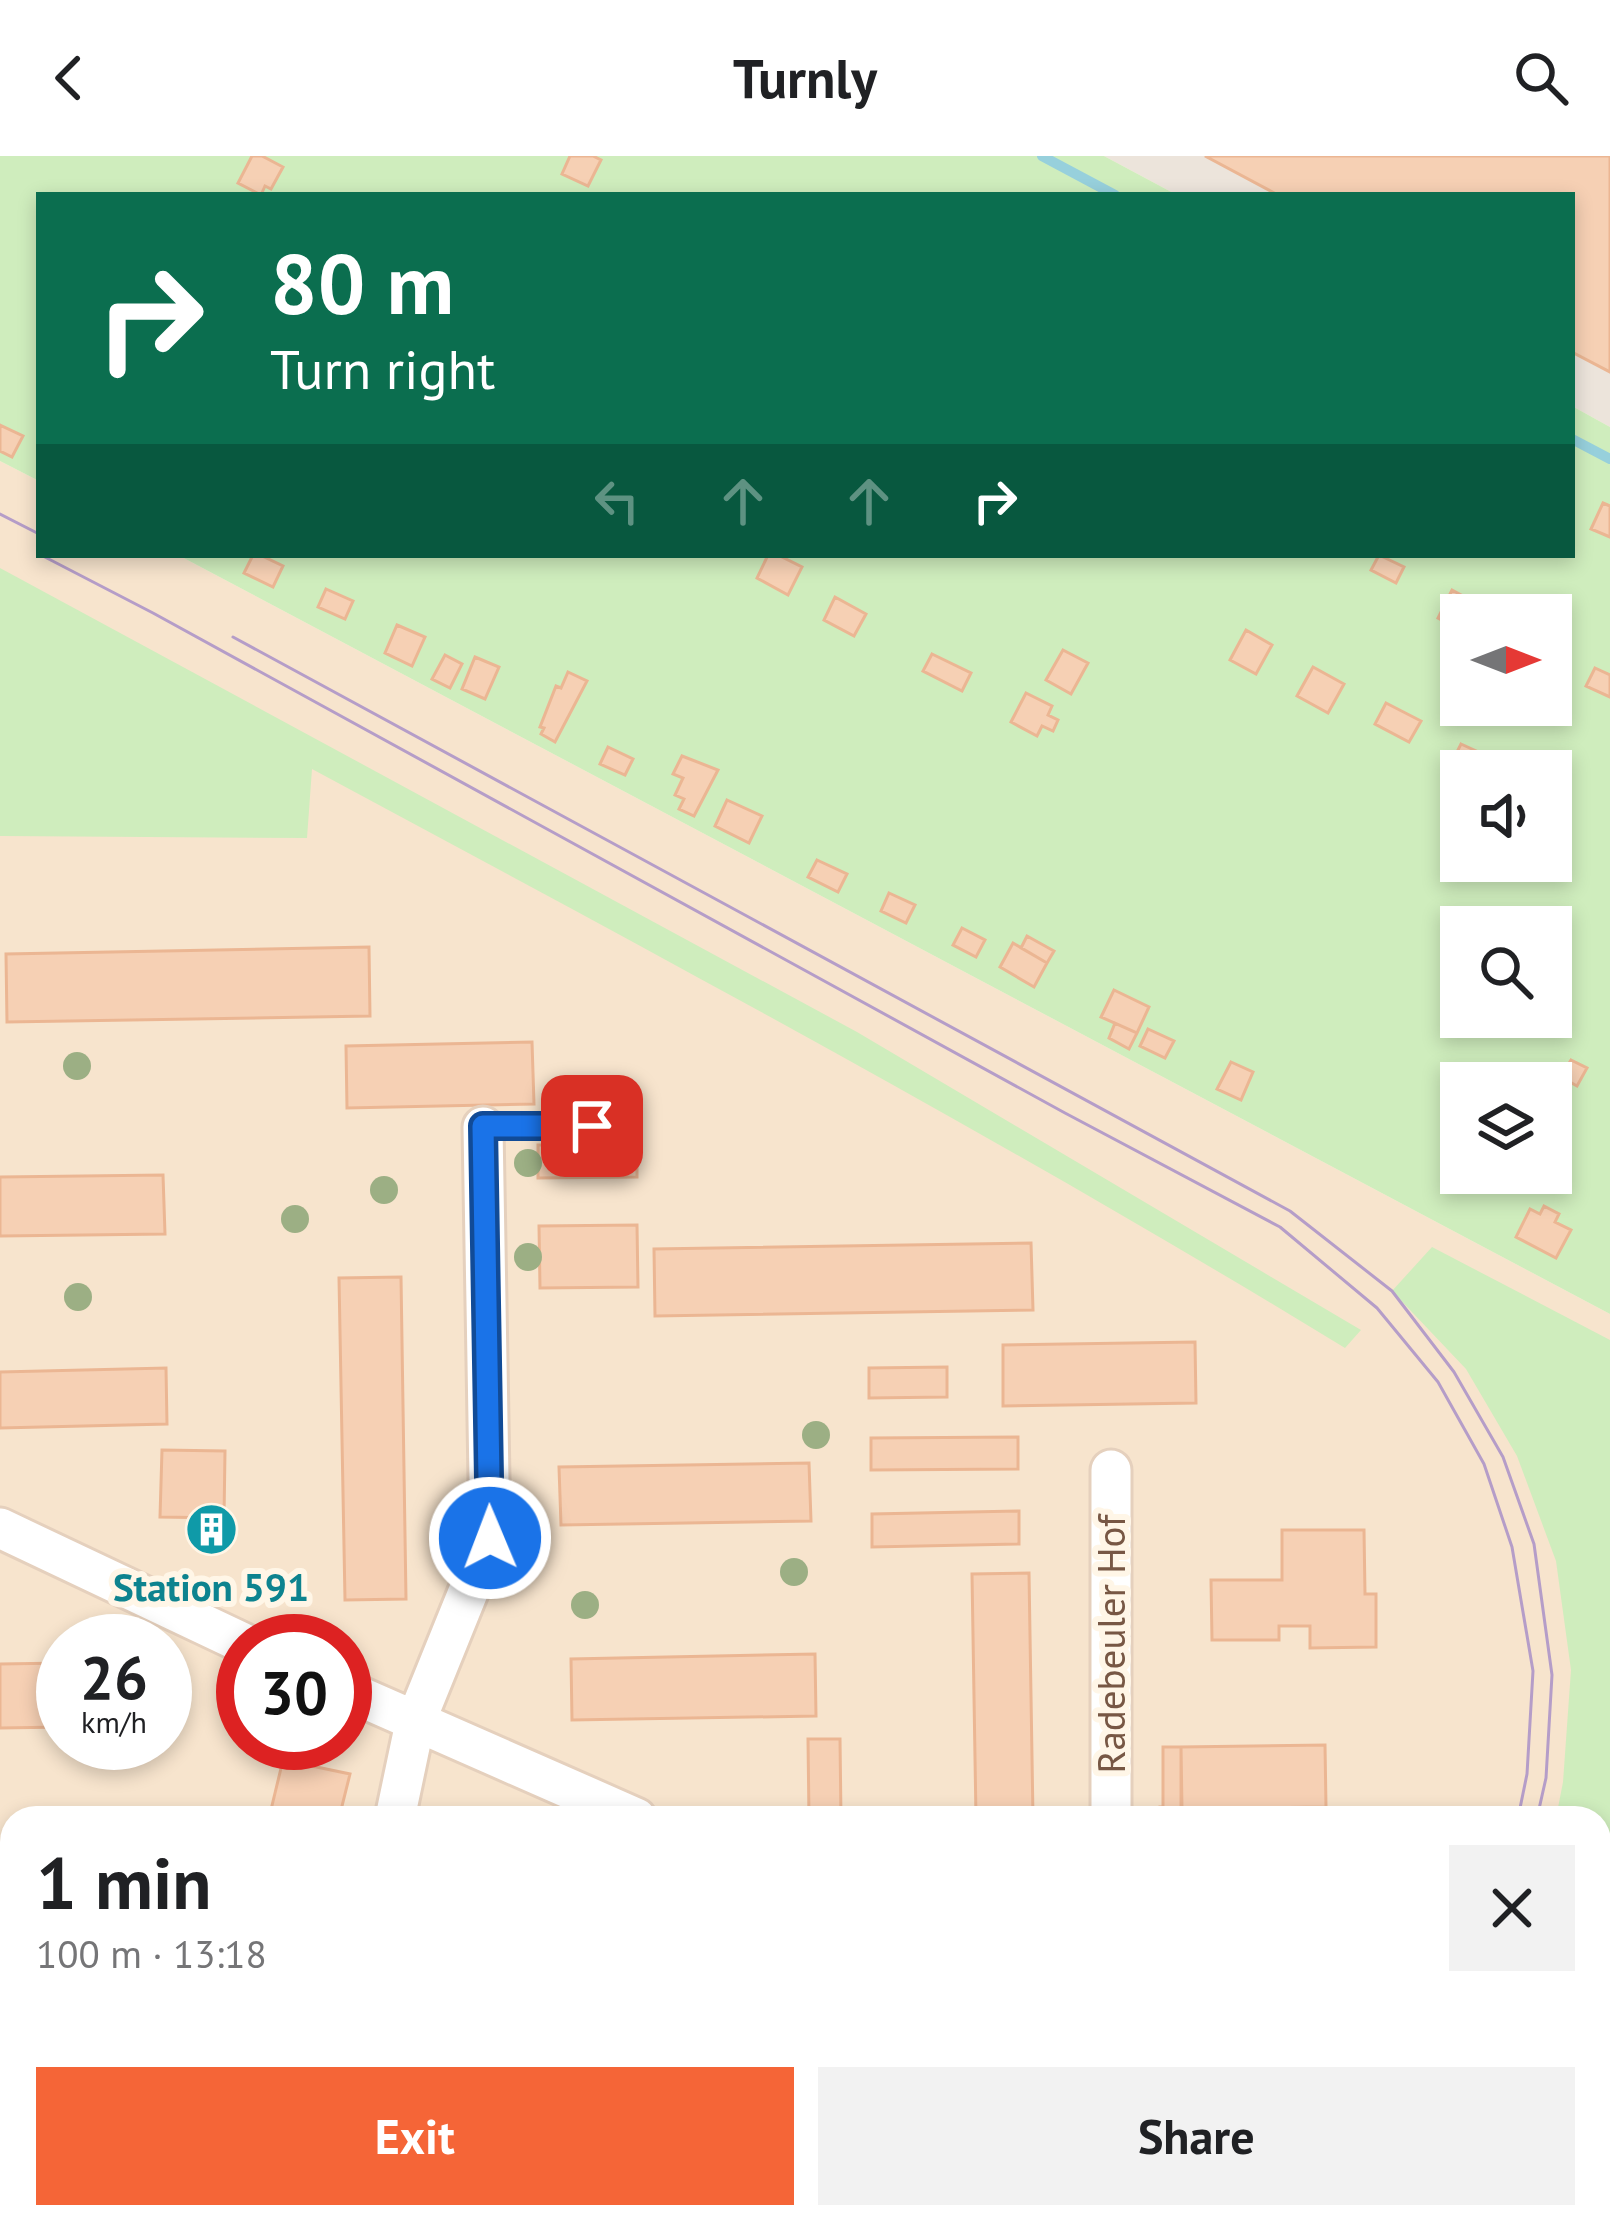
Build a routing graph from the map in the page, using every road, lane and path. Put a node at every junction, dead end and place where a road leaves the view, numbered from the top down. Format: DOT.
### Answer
graph roads {
  1 [pos="483,1126"];
  2 [pos="592,1126"];
  3 [pos="1111,1469"];
  4 [pos="0,1528"];
  5 [pos="216,1630"];
  6 [pos="372,1703"];
  7 [pos="416,1723"];
  8 [pos="398,1806"];
  9 [pos="608,1806"];
  10 [pos="1111,1806"];
  1 -- 2 [label="lane"];
  1 -- 7 [label="street"];
  3 -- 10 [label="street, Radebeuler Hof"];
  4 -- 5 [label="street"];
  6 -- 7 [label="street"];
  7 -- 8 [label="street"];
  7 -- 9 [label="street"];
}
